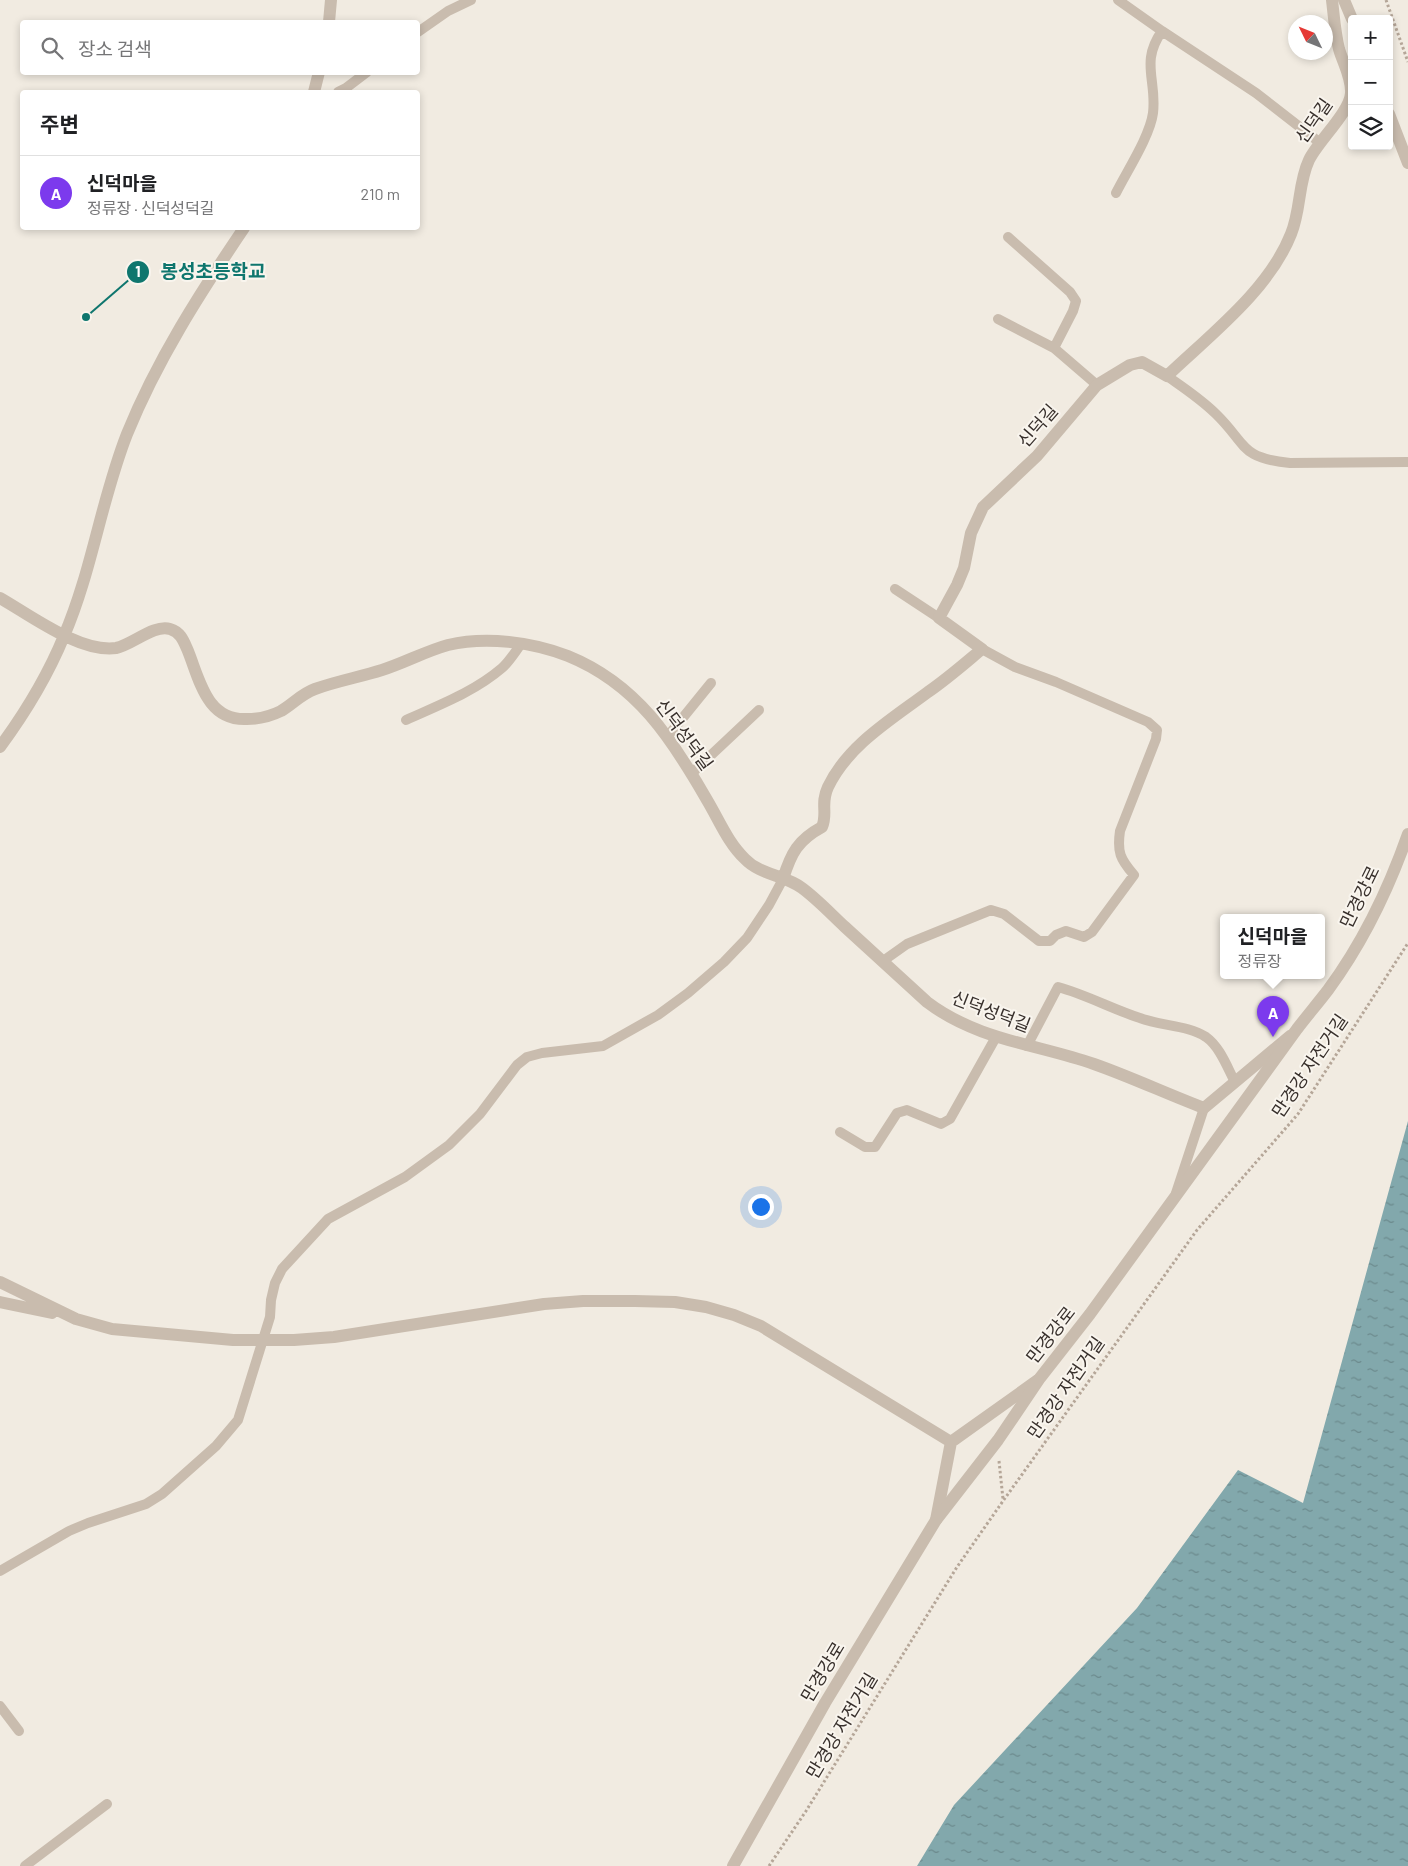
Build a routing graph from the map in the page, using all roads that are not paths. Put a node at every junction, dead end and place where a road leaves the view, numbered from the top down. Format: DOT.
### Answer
graph roads {
  1 [pos="331,0"];
  2 [pos="471,0"];
  3 [pos="1118,0"];
  4 [pos="1332,0"];
  5 [pos="1344,0"];
  6 [pos="1350,15"];
  7 [pos="329,20"];
  8 [pos="420,31"];
  9 [pos="1162,32"];
  10 [pos="318,75"];
  11 [pos="362,75"];
  12 [pos="314,90"];
  13 [pos="342,90"];
  14 [pos="1393,124"];
  15 [pos="1319,142"];
  16 [pos="1408,163"];
  17 [pos="1116,193"];
  18 [pos="243,230"];
  19 [pos="1008,237"];
  20 [pos="998,319"];
  21 [pos="1054,348"];
  22 [pos="1167,376"];
  23 [pos="1096,385"];
  24 [pos="1408,462"];
  25 [pos="895,589"];
  26 [pos="0,598"];
  27 [pos="939,618"];
  28 [pos="65,635"];
  29 [pos="522,644"];
  30 [pos="982,649"];
  31 [pos="711,683"];
  32 [pos="759,710"];
  33 [pos="406,720"];
  34 [pos="668,736"];
  35 [pos="0,747"];
  36 [pos="692,773"];
  37 [pos="1408,834"];
  38 [pos="783,879"];
  39 [pos="883,962"];
  40 [pos="1297,1029"];
  41 [pos="996,1036"];
  42 [pos="1027,1046"];
  43 [pos="1235,1082"];
  44 [pos="1204,1108"];
  45 [pos="840,1132"];
  46 [pos="1174,1198"];
  47 [pos="0,1282"];
  48 [pos="0,1302"];
  49 [pos="76,1319"];
  50 [pos="262,1340"];
  51 [pos="1040,1378"];
  52 [pos="951,1442"];
  53 [pos="936,1520"];
  54 [pos="0,1572"];
  55 [pos="0,1706"];
  56 [pos="19,1730"];
  57 [pos="108,1804"];
  58 [pos="25,1866"];
  59 [pos="734,1866"];
  1 -- 7 [label="street"];
  2 -- 8 [label="lane"];
  3 -- 9 [label="lane"];
  4 -- 15 [label="street, 신덕길"];
  5 -- 6 [label="street"];
  9 -- 15 [label="lane"];
  9 -- 17 [label="lane"];
  10 -- 12 [label="street"];
  11 -- 13 [label="lane"];
  14 -- 16 [label="street"];
  15 -- 22 [label="street, 신덕길"];
  18 -- 28 [label="street"];
  19 -- 21 [label="lane"];
  20 -- 21 [label="lane"];
  21 -- 23 [label="lane"];
  22 -- 23 [label="street, 신덕길"];
  22 -- 24 [label="lane"];
  23 -- 27 [label="street, 신덕길"];
  25 -- 27 [label="lane"];
  26 -- 28 [label="street, 신덕성덕길"];
  27 -- 30 [label="street"];
  28 -- 29 [label="street, 신덕성덕길"];
  28 -- 35 [label="street"];
  29 -- 33 [label="lane"];
  29 -- 34 [label="street, 신덕성덕길"];
  30 -- 38 [label="street"];
  30 -- 39 [label="lane"];
  31 -- 34 [label="lane"];
  32 -- 36 [label="lane"];
  34 -- 36 [label="street, 신덕성덕길"];
  36 -- 38 [label="street, 신덕성덕길"];
  37 -- 40 [label="street, 만경강로"];
  38 -- 39 [label="street, 신덕성덕길"];
  38 -- 50 [label="lane"];
  39 -- 41 [label="street, 신덕성덕길"];
  40 -- 43 [label="street"];
  40 -- 46 [label="street, 만경강로"];
  41 -- 42 [label="street, 신덕성덕길"];
  41 -- 45 [label="lane"];
  42 -- 43 [label="lane"];
  42 -- 44 [label="street, 신덕성덕길"];
  43 -- 44 [label="street"];
  44 -- 46 [label="lane"];
  46 -- 51 [label="street, 만경강로"];
  47 -- 49 [label="street"];
  48 -- 49 [label="street"];
  49 -- 50 [label="street"];
  50 -- 52 [label="street"];
  50 -- 54 [label="lane"];
  51 -- 52 [label="street"];
  51 -- 53 [label="street, 만경강로"];
  52 -- 53 [label="street"];
  53 -- 59 [label="street, 만경강로"];
  55 -- 56 [label="lane"];
  57 -- 58 [label="lane"];
}
